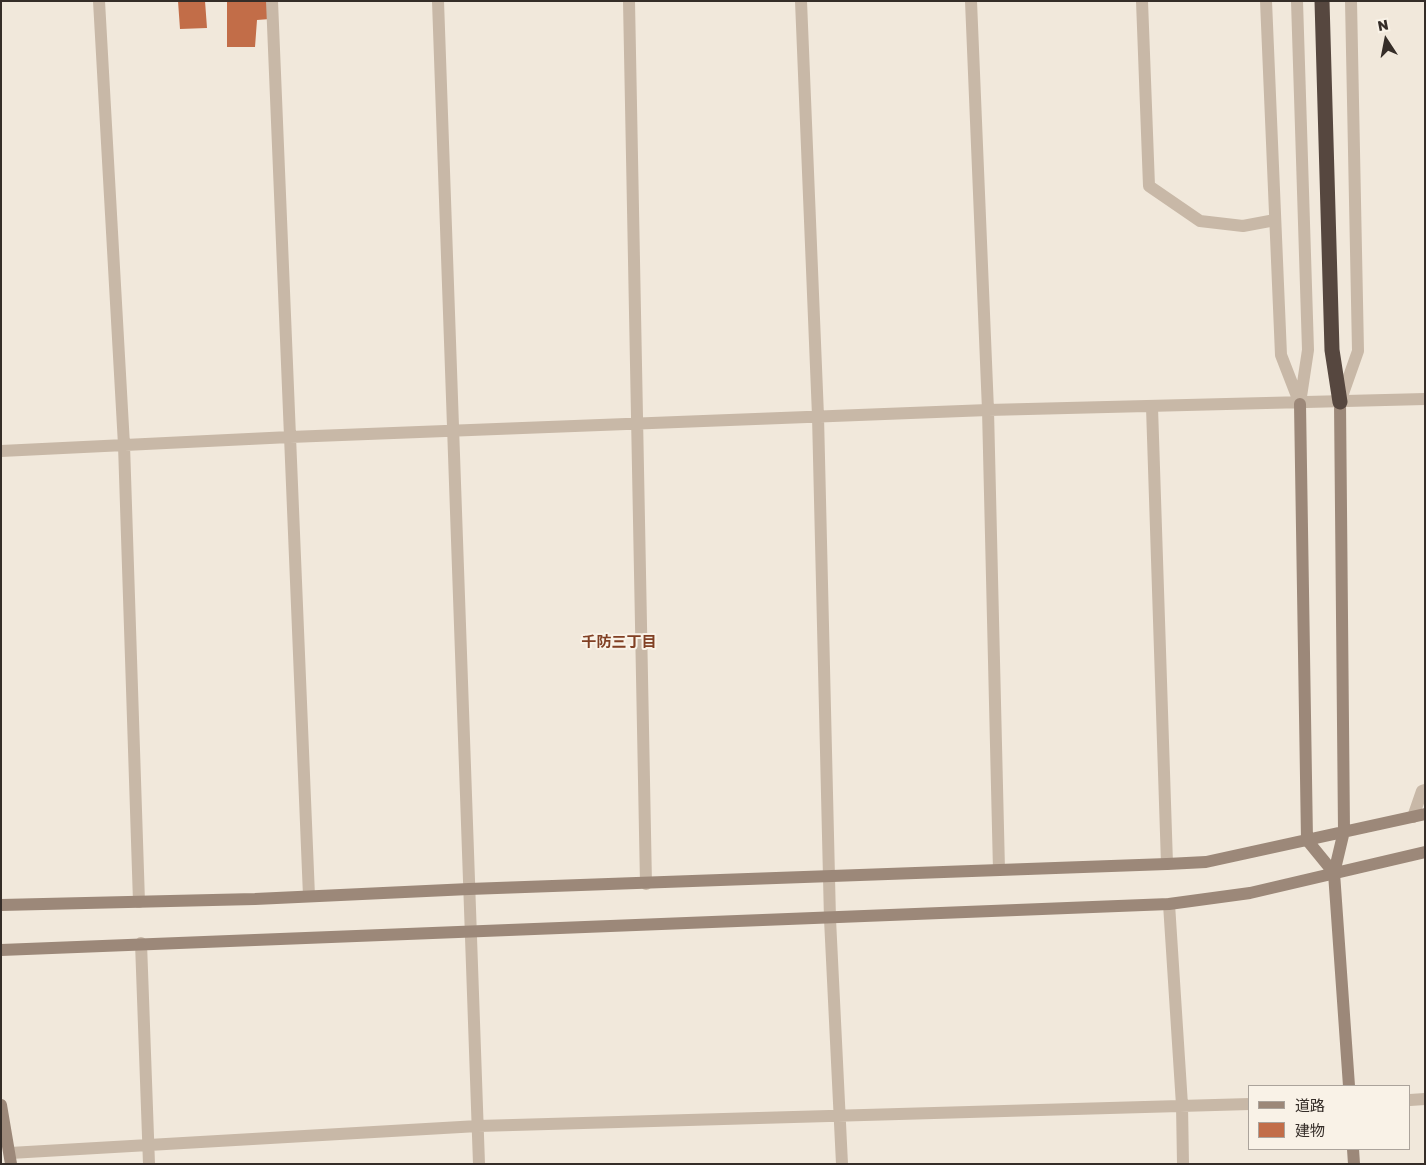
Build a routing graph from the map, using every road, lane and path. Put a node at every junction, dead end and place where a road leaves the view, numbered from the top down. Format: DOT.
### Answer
graph roads {
  1 [pos="99,1"];
  2 [pos="272,1"];
  3 [pos="438,1"];
  4 [pos="629,1"];
  5 [pos="801,1"];
  6 [pos="971,1"];
  7 [pos="1142,1"];
  8 [pos="1266,1"];
  9 [pos="1296,1"];
  10 [pos="1322,1"];
  11 [pos="1351,1"];
  12 [pos="1274,220"];
  13 [pos="1425,400"];
  14 [pos="1340,402"];
  15 [pos="1300,404"];
  16 [pos="1152,407"];
  17 [pos="988,410"];
  18 [pos="818,416"];
  19 [pos="638,424"];
  20 [pos="452,432"];
  21 [pos="290,437"];
  22 [pos="124,445"];
  23 [pos="1,451"];
  24 [pos="1425,790"];
  25 [pos="1419,815"];
  26 [pos="1344,832"];
  27 [pos="1307,840"];
  28 [pos="1425,852"];
  29 [pos="1167,864"];
  30 [pos="999,870"];
  31 [pos="1334,873"];
  32 [pos="830,876"];
  33 [pos="646,884"];
  34 [pos="469,888"];
  35 [pos="309,896"];
  36 [pos="139,902"];
  37 [pos="1169,904"];
  38 [pos="1,905"];
  39 [pos="830,919"];
  40 [pos="471,931"];
  41 [pos="140,943"];
  42 [pos="1,950"];
  43 [pos="1349,1085"];
  44 [pos="1425,1099"];
  45 [pos="1411,1100"];
  46 [pos="1248,1104"];
  47 [pos="1,1105"];
  48 [pos="1182,1105"];
  49 [pos="841,1114"];
  50 [pos="478,1126"];
  51 [pos="148,1146"];
  52 [pos="1353,1150"];
  53 [pos="10,1158"];
  54 [pos="149,1164"];
  55 [pos="479,1164"];
  56 [pos="842,1164"];
  57 [pos="1183,1164"];
  58 [pos="1354,1164"];
  1 -- 22 [label="street"];
  2 -- 21 [label="street"];
  3 -- 20 [label="street"];
  4 -- 19 [label="street"];
  5 -- 18 [label="street"];
  6 -- 17 [label="street"];
  7 -- 12 [label="street"];
  8 -- 12 [label="street"];
  9 -- 15 [label="street"];
  10 -- 14 [label="highway"];
  11 -- 14 [label="street"];
  12 -- 15 [label="street"];
  13 -- 14 [label="street"];
  14 -- 15 [label="street"];
  14 -- 26 [label="street"];
  15 -- 16 [label="street"];
  15 -- 27 [label="street"];
  16 -- 17 [label="street"];
  16 -- 29 [label="street"];
  17 -- 18 [label="street"];
  17 -- 30 [label="street"];
  18 -- 19 [label="street"];
  18 -- 32 [label="street"];
  19 -- 20 [label="street"];
  19 -- 33 [label="street"];
  20 -- 21 [label="street"];
  20 -- 34 [label="street"];
  21 -- 22 [label="street"];
  21 -- 35 [label="street"];
  22 -- 23 [label="street"];
  22 -- 36 [label="street"];
  24 -- 25 [label="street"];
  25 -- 26 [label="street"];
  26 -- 27 [label="street"];
  26 -- 31 [label="street"];
  27 -- 29 [label="street"];
  27 -- 31 [label="street"];
  28 -- 31 [label="street"];
  29 -- 30 [label="street"];
  30 -- 32 [label="street"];
  31 -- 37 [label="street"];
  31 -- 43 [label="street"];
  32 -- 33 [label="street"];
  32 -- 39 [label="street"];
  33 -- 34 [label="street"];
  34 -- 35 [label="street"];
  34 -- 40 [label="street"];
  35 -- 36 [label="street"];
  36 -- 38 [label="street"];
  37 -- 39 [label="street"];
  37 -- 48 [label="street"];
  39 -- 40 [label="street"];
  39 -- 49 [label="street"];
  40 -- 41 [label="street"];
  40 -- 50 [label="street"];
  41 -- 42 [label="street"];
  41 -- 51 [label="street"];
  44 -- 45 [label="street"];
  46 -- 48 [label="street"];
  47 -- 53 [label="street"];
  48 -- 49 [label="street"];
  48 -- 57 [label="street"];
  49 -- 50 [label="street"];
  49 -- 56 [label="street"];
  50 -- 51 [label="street"];
  50 -- 55 [label="street"];
  51 -- 53 [label="street"];
  51 -- 54 [label="street"];
  52 -- 58 [label="street"];
}
